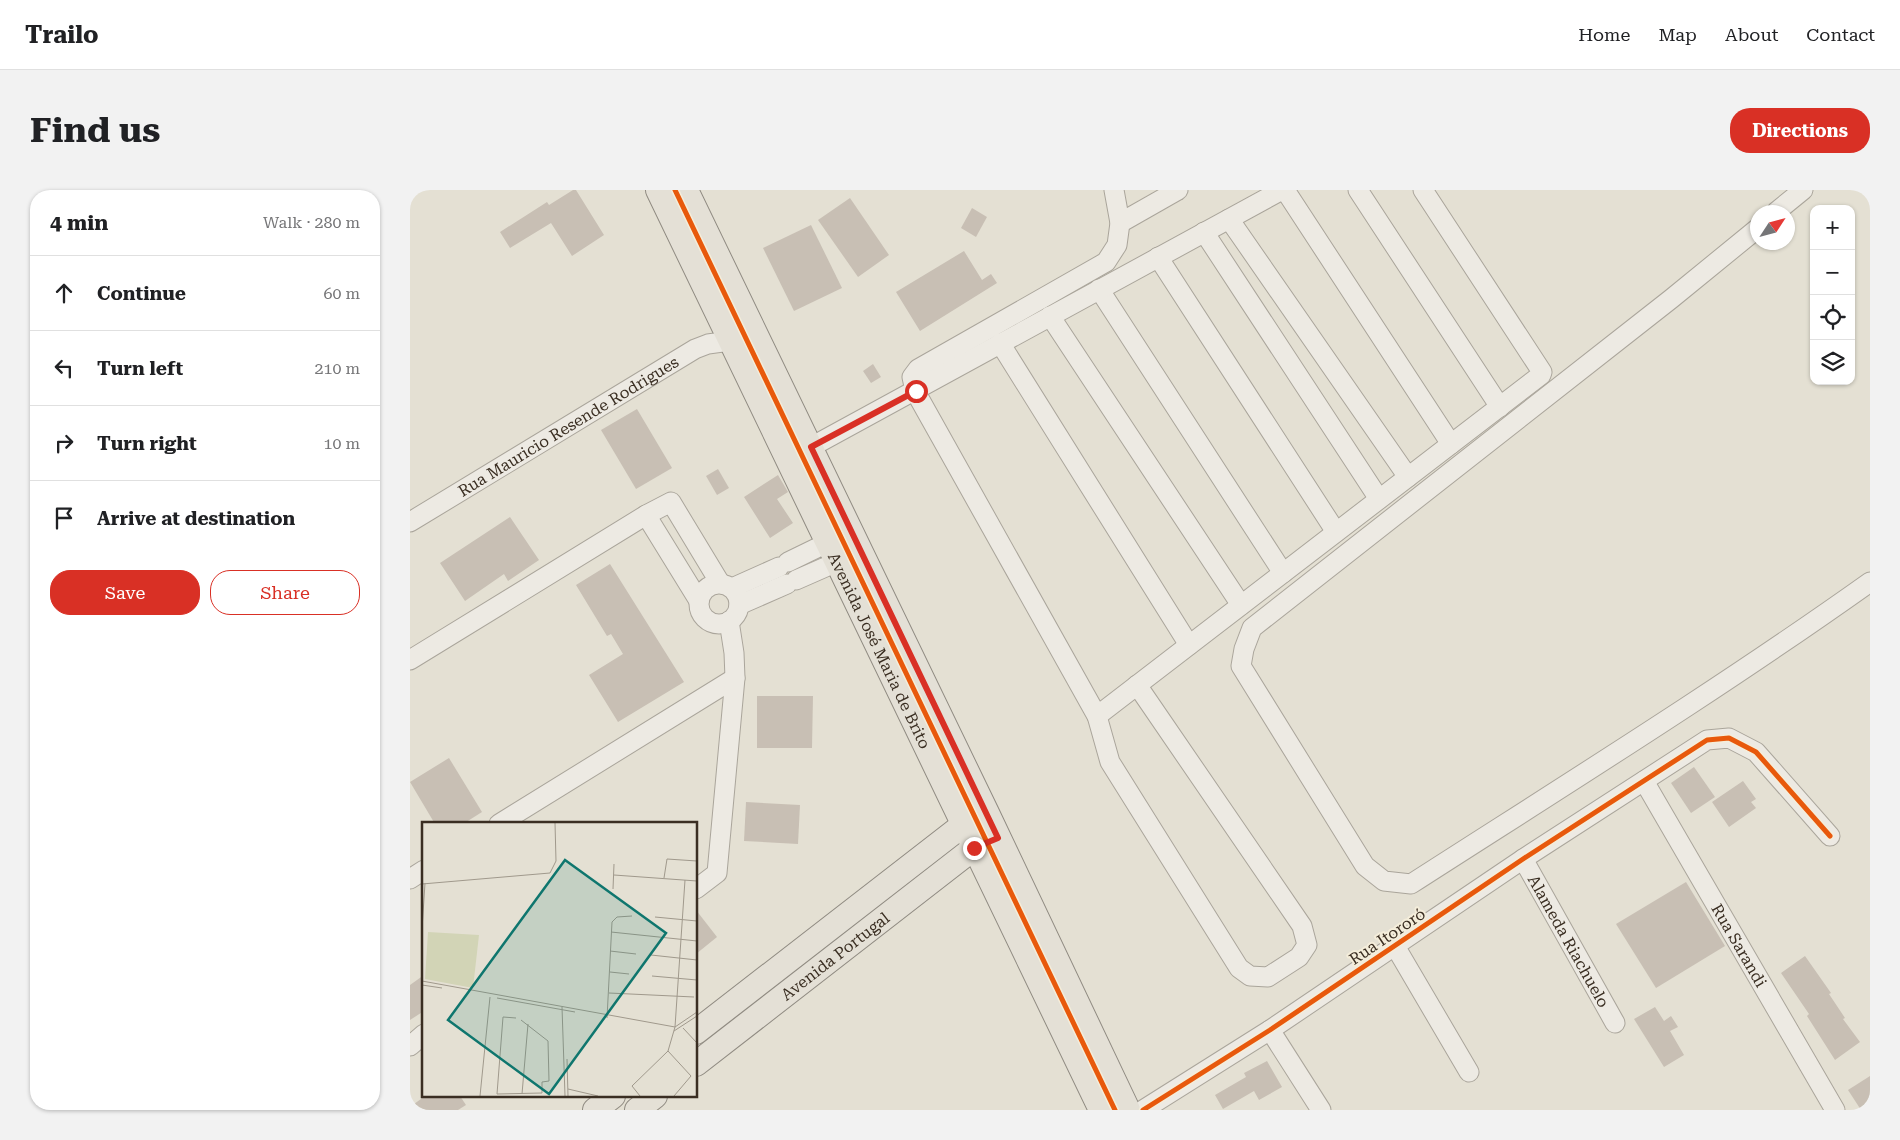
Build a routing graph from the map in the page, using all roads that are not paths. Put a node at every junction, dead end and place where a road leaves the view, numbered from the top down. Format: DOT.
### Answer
graph roads {
  1 [pos="658,190"];
  2 [pos="686,190"];
  3 [pos="1114,190"];
  4 [pos="1178,190"];
  5 [pos="1283,190"];
  6 [pos="1358,190"];
  7 [pos="1423,190"];
  8 [pos="1803,190"];
  9 [pos="1785,205"];
  10 [pos="1228,219"];
  11 [pos="1120,223"];
  12 [pos="1204,232"];
  13 [pos="1750,235"];
  14 [pos="1158,257"];
  15 [pos="1099,289"];
  16 [pos="1050,316"];
  17 [pos="730,341"];
  18 [pos="1000,343"];
  19 [pos="916,391"];
  20 [pos="1500,407"];
  21 [pos="1451,444"];
  22 [pos="811,447"];
  23 [pos="1408,478"];
  24 [pos="1379,499"];
  25 [pos="646,515"];
  26 [pos="410,522"];
  27 [pos="1336,532"];
  28 [pos="832,553"];
  29 [pos="780,566"];
  30 [pos="1283,573"];
  31 [pos="1870,582"];
  32 [pos="788,584"];
  33 [pos="730,592"];
  34 [pos="699,601"];
  35 [pos="1240,606"];
  36 [pos="729,621"];
  37 [pos="1189,645"];
  38 [pos="410,660"];
  39 [pos="734,678"];
  40 [pos="1137,685"];
  41 [pos="1096,716"];
  42 [pos="1644,781"];
  43 [pos="987,813"];
  44 [pos="502,822"];
  45 [pos="963,825"];
  46 [pos="1830,836"];
  47 [pos="998,838"];
  48 [pos="974,848"];
  49 [pos="1523,859"];
  50 [pos="422,871"];
  51 [pos="410,879"];
  52 [pos="698,888"];
  53 [pos="1395,946"];
  54 [pos="1615,1023"];
  55 [pos="698,1030"];
  56 [pos="1270,1030"];
  57 [pos="422,1036"];
  58 [pos="410,1046"];
  59 [pos="698,1062"];
  60 [pos="1469,1072"];
  61 [pos="610,1098"];
  62 [pos="652,1098"];
  63 [pos="595,1110"];
  64 [pos="637,1110"];
  65 [pos="1101,1110"];
  66 [pos="1128,1110"];
  67 [pos="1143,1110"];
  68 [pos="1321,1110"];
  69 [pos="1835,1110"];
  1 -- 17 [label="main road, Avenida José Maria de Brito"];
  2 -- 22 [label="main road, Avenida José Maria de Brito"];
  3 -- 11 [label="street"];
  4 -- 11 [label="street"];
  5 -- 10 [label="street"];
  5 -- 21 [label="street"];
  6 -- 20 [label="street"];
  7 -- 20 [label="street"];
  8 -- 9 [label="street"];
  10 -- 12 [label="street"];
  10 -- 23 [label="street"];
  11 -- 19 [label="street"];
  12 -- 14 [label="street"];
  12 -- 24 [label="street"];
  13 -- 31 [label="street"];
  14 -- 15 [label="street"];
  14 -- 27 [label="street"];
  15 -- 16 [label="street"];
  15 -- 30 [label="street"];
  16 -- 18 [label="street"];
  16 -- 35 [label="street"];
  17 -- 26 [label="street, Rua Mauricio Resende Rodrigues"];
  17 -- 28 [label="main road, Avenida José Maria de Brito"];
  18 -- 19 [label="street"];
  18 -- 37 [label="street"];
  19 -- 22 [label="street"];
  19 -- 41 [label="street"];
  20 -- 21 [label="street"];
  21 -- 23 [label="street"];
  22 -- 43 [label="main road, Avenida José Maria de Brito"];
  23 -- 24 [label="street"];
  24 -- 27 [label="street"];
  25 -- 33 [label="street"];
  25 -- 34 [label="street"];
  25 -- 38 [label="street"];
  27 -- 30 [label="street"];
  28 -- 29 [label="street"];
  28 -- 32 [label="street"];
  28 -- 45 [label="main road, Avenida José Maria de Brito"];
  29 -- 32 [label="street"];
  29 -- 33 [label="street"];
  30 -- 35 [label="street"];
  32 -- 33 [label="street"];
  33 -- 34 [label="street"];
  33 -- 36 [label="street"];
  34 -- 36 [label="street"];
  35 -- 37 [label="street"];
  36 -- 39 [label="street"];
  37 -- 40 [label="street"];
  39 -- 44 [label="street"];
  39 -- 52 [label="street"];
  40 -- 41 [label="street"];
  40 -- 41 [label="street"];
  42 -- 46 [label="street, Rua Itororó"];
  42 -- 49 [label="street, Rua Itororó"];
  42 -- 69 [label="street, Rua Sarandi"];
  43 -- 45 [label="main road, Avenida Portugal"];
  43 -- 47 [label="main road, Avenida José Maria de Brito"];
  45 -- 48 [label="main road, Avenida José Maria de Brito"];
  45 -- 55 [label="main road, Avenida Portugal"];
  47 -- 48 [label="main road, Avenida Portugal"];
  47 -- 66 [label="main road, Avenida José Maria de Brito"];
  48 -- 59 [label="main road, Avenida Portugal"];
  48 -- 65 [label="main road, Avenida José Maria de Brito"];
  49 -- 53 [label="street, Rua Itororó"];
  49 -- 54 [label="street, Alameda Riachuelo"];
  50 -- 51 [label="street"];
  53 -- 56 [label="street, Rua Itororó"];
  53 -- 60 [label="street"];
  56 -- 67 [label="street, Rua Itororó"];
  56 -- 68 [label="street"];
  57 -- 58 [label="street"];
  61 -- 63 [label="main road"];
  62 -- 64 [label="main road"];
}
